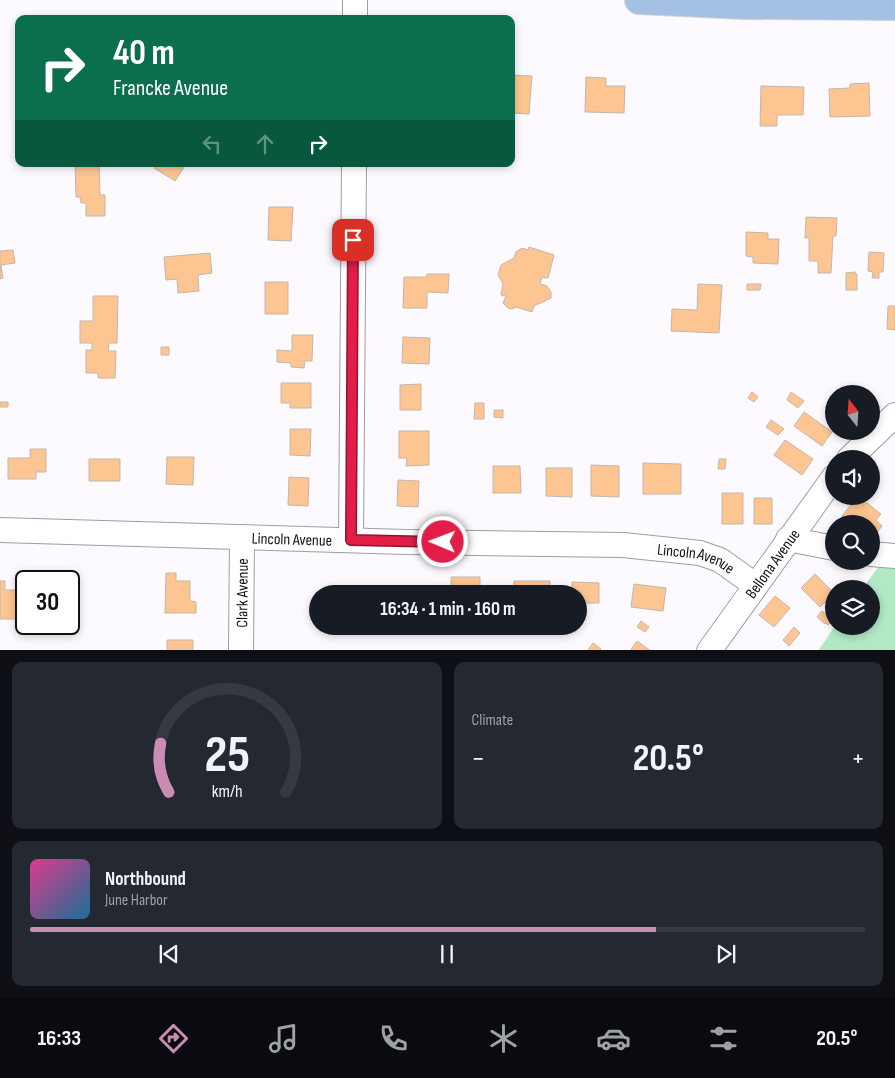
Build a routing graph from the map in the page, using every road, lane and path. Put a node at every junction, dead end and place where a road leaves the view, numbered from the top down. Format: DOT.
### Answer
graph roads {
  1 [pos="355,0"];
  2 [pos="639,0"];
  3 [pos="654,0"];
  4 [pos="744,2"];
  5 [pos="895,6"];
  6 [pos="355,15"];
  7 [pos="354,167"];
  8 [pos="895,415"];
  9 [pos="858,450"];
  10 [pos="825,489"];
  11 [pos="0,530"];
  12 [pos="242,537"];
  13 [pos="788,539"];
  14 [pos="351,540"];
  15 [pos="825,546"];
  16 [pos="880,555"];
  17 [pos="895,556"];
  18 [pos="755,585"];
  19 [pos="241,650"];
  20 [pos="709,650"];
  1 -- 6 [label="street"];
  2 -- 3 [label="main road"];
  3 -- 4 [label="main road"];
  4 -- 5 [label="main road"];
  7 -- 14 [label="street"];
  8 -- 9 [label="street"];
  10 -- 13 [label="street, Bellona Avenue"];
  11 -- 12 [label="street, Lincoln Avenue"];
  12 -- 14 [label="street, Lincoln Avenue"];
  12 -- 19 [label="street, Clark Avenue"];
  13 -- 15 [label="street"];
  13 -- 18 [label="street, Bellona Avenue"];
  14 -- 18 [label="street, Lincoln Avenue"];
  16 -- 17 [label="street"];
  18 -- 20 [label="street, Bellona Avenue"];
}
